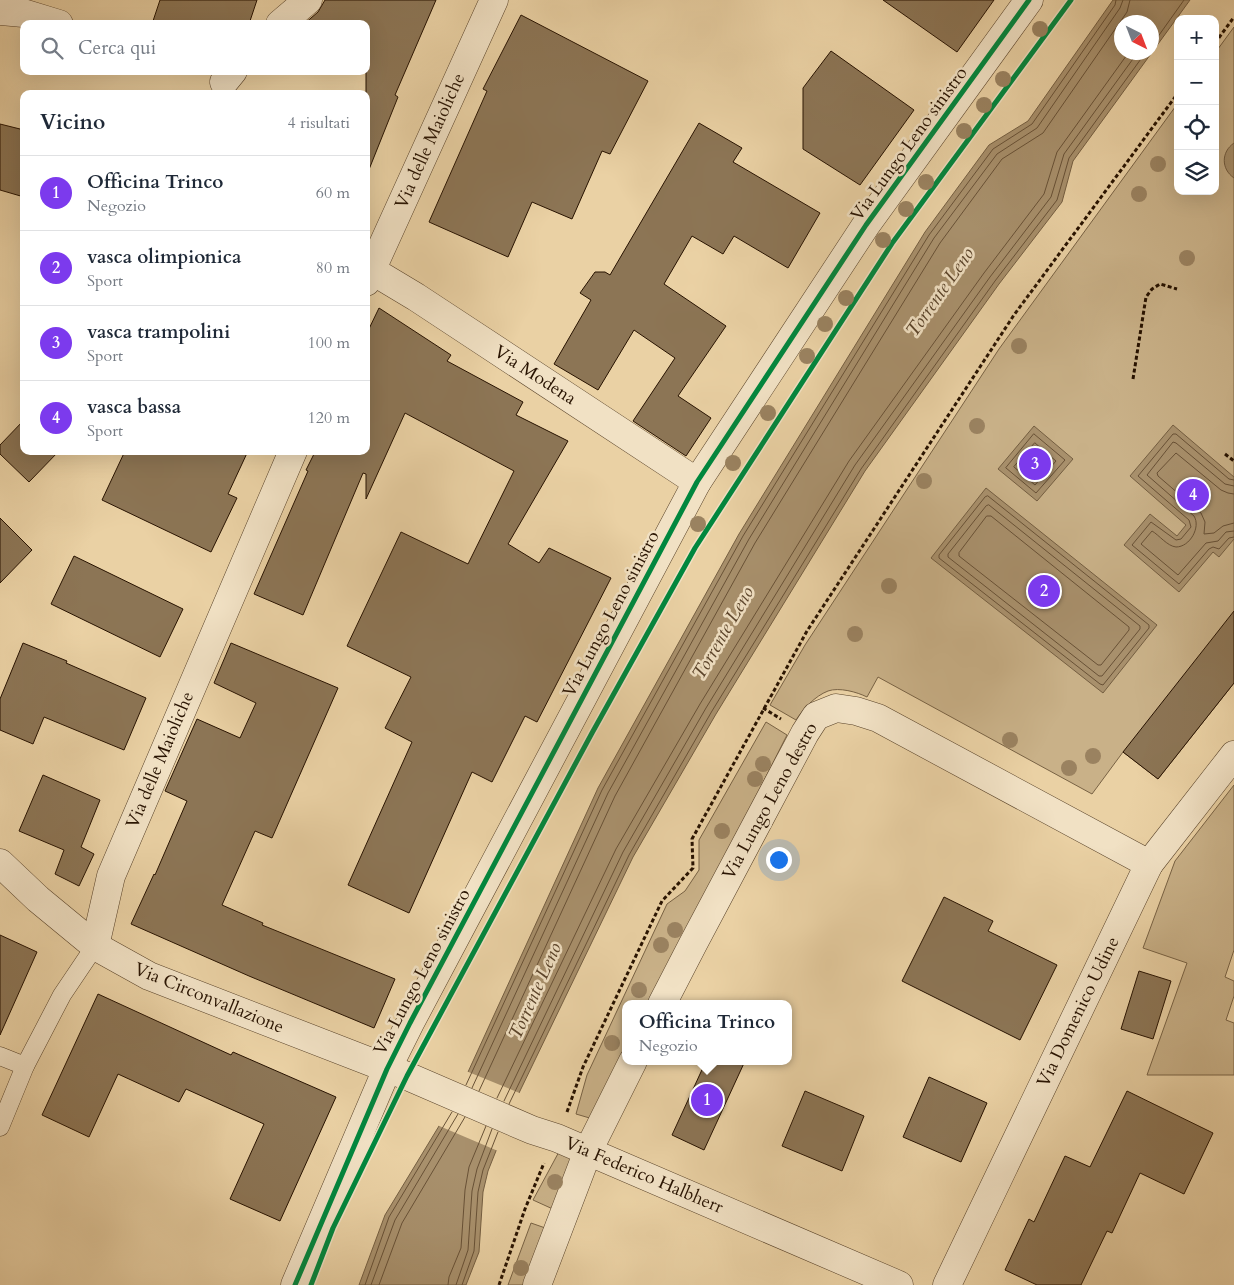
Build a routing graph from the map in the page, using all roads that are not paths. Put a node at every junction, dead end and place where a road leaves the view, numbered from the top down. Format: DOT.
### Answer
graph roads {
  1 [pos="308,0"];
  2 [pos="494,0"];
  3 [pos="1029,0"];
  4 [pos="0,11"];
  5 [pos="46,20"];
  6 [pos="285,20"];
  7 [pos="370,274"];
  8 [pos="370,276"];
  9 [pos="291,455"];
  10 [pos="697,482"];
  11 [pos="1234,755"];
  12 [pos="0,863"];
  13 [pos="1149,864"];
  14 [pos="95,946"];
  15 [pos="664,1000"];
  16 [pos="0,1056"];
  17 [pos="631,1065"];
  18 [pos="25,1066"];
  19 [pos="387,1069"];
  20 [pos="0,1127"];
  21 [pos="588,1151"];
  22 [pos="295,1285"];
  23 [pos="537,1285"];
  24 [pos="899,1285"];
  25 [pos="947,1285"];
  1 -- 6 [label="street"];
  2 -- 7 [label="street, Via delle Maioliche"];
  3 -- 10 [label="street, Via Lungo Leno sinistro"];
  4 -- 5 [label="street"];
  8 -- 10 [label="street, Via Modena"];
  9 -- 14 [label="street, Via delle Maioliche"];
  10 -- 19 [label="street, Via Lungo Leno sinistro"];
  11 -- 13 [label="street, Via Domenico Udine"];
  12 -- 14 [label="street, Via Circonvallazione"];
  13 -- 15 [label="street, Via Lungo Leno destro"];
  13 -- 25 [label="street, Via Domenico Udine"];
  14 -- 18 [label="lane, Via delle Maioliche"];
  14 -- 19 [label="street, Via Circonvallazione"];
  16 -- 18 [label="lane"];
  17 -- 21 [label="street"];
  18 -- 20 [label="lane, Via delle Maioliche"];
  19 -- 21 [label="street, Via Federico Halbherr"];
  19 -- 22 [label="street, Via Lungo Leno sinistro"];
  21 -- 23 [label="street"];
  21 -- 24 [label="street, Via Federico Halbherr"];
}
